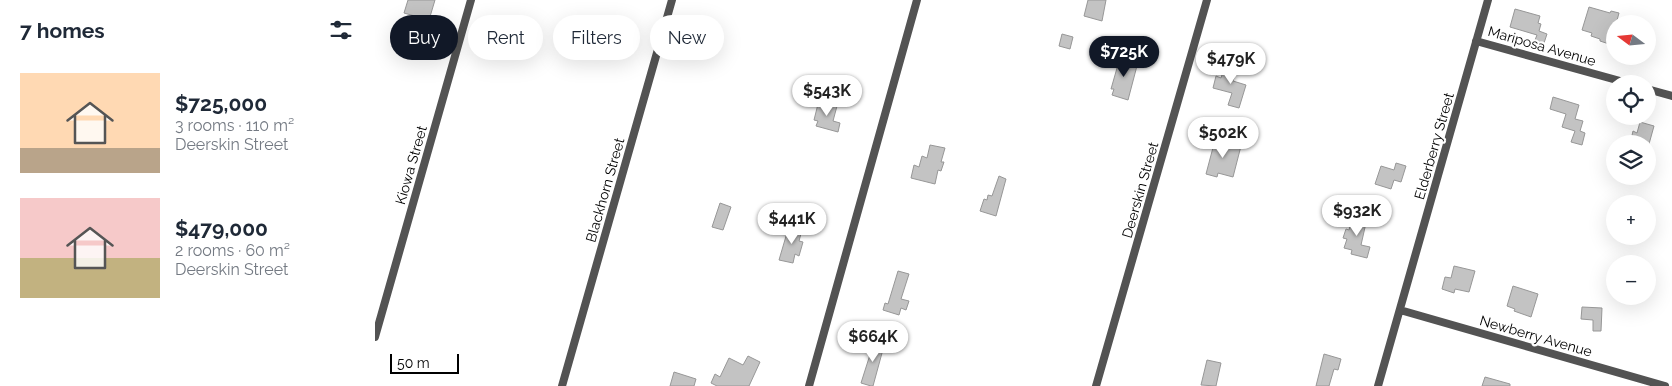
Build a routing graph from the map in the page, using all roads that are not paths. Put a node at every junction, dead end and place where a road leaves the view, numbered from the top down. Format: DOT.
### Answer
graph roads {
  1 [pos="471,0"];
  2 [pos="672,0"];
  3 [pos="917,0"];
  4 [pos="1207,0"];
  5 [pos="1488,0"];
  6 [pos="1477,40"];
  7 [pos="1606,77"];
  8 [pos="1656,92"];
  9 [pos="1672,96"];
  10 [pos="1400,310"];
  11 [pos="375,338"];
  12 [pos="562,386"];
  13 [pos="809,386"];
  14 [pos="1096,386"];
  15 [pos="1379,386"];
  16 [pos="1665,386"];
  1 -- 11 [label="street, Kiowa Street"];
  2 -- 12 [label="street, Blackhorn Street"];
  3 -- 13 [label="street"];
  4 -- 14 [label="street, Deerskin Street"];
  5 -- 6 [label="street, Elderberry Street"];
  6 -- 7 [label="street, Mariposa Avenue"];
  6 -- 10 [label="street, Elderberry Street"];
  8 -- 9 [label="street"];
  10 -- 15 [label="street, Elderberry Street"];
  10 -- 16 [label="street, Newberry Avenue"];
}
